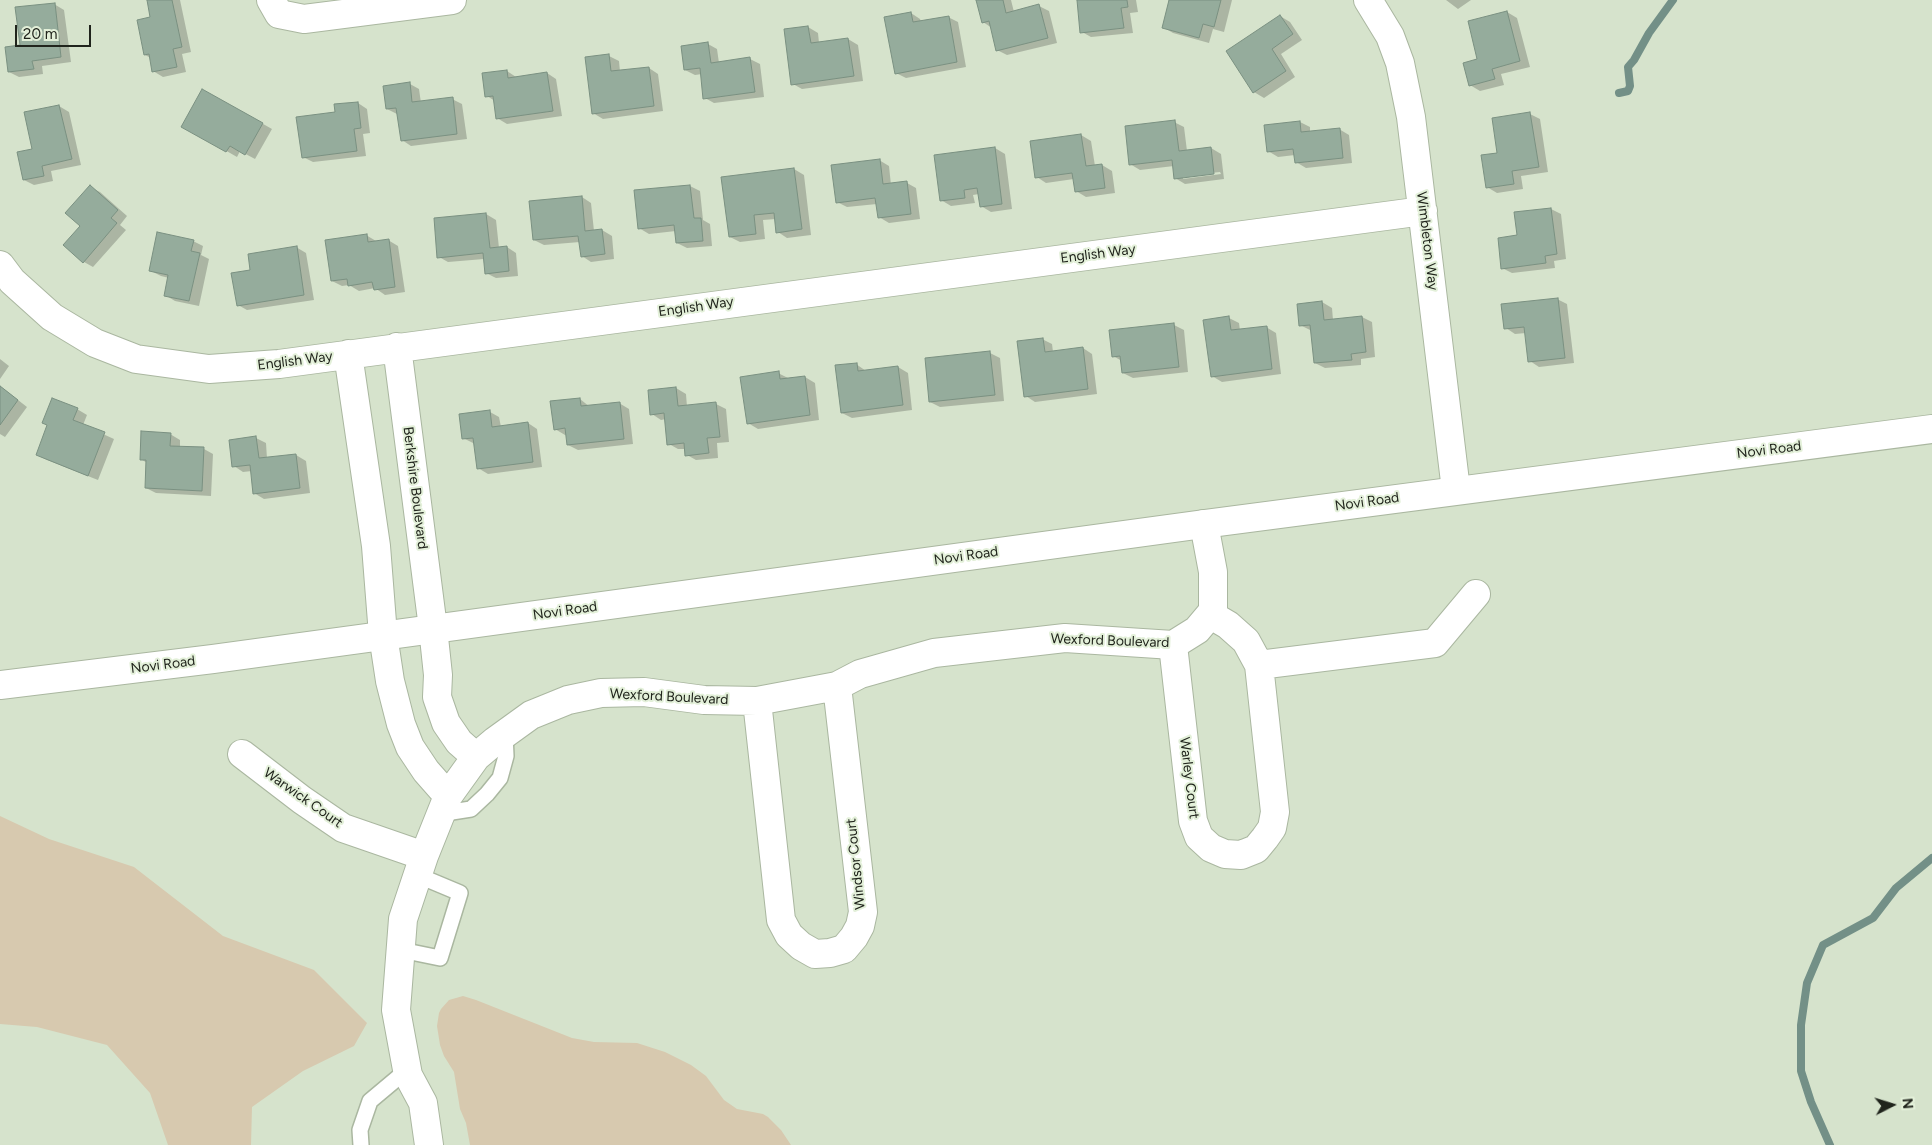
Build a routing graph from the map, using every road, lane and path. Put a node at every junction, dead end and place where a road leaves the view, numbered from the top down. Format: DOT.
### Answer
graph roads {
  1 [pos="271,0"];
  2 [pos="452,0"];
  3 [pos="1368,0"];
  4 [pos="1423,211"];
  5 [pos="0,265"];
  6 [pos="397,347"];
  7 [pos="348,354"];
  8 [pos="1932,429"];
  9 [pos="1456,490"];
  10 [pos="1204,524"];
  11 [pos="1476,594"];
  12 [pos="1211,615"];
  13 [pos="433,628"];
  14 [pos="383,635"];
  15 [pos="1174,645"];
  16 [pos="1259,665"];
  17 [pos="0,685"];
  18 [pos="837,686"];
  19 [pos="757,701"];
  20 [pos="505,734"];
  21 [pos="242,754"];
  22 [pos="476,757"];
  23 [pos="444,805"];
  24 [pos="420,865"];
  25 [pos="401,950"];
  26 [pos="407,1070"];
  27 [pos="361,1145"];
  28 [pos="429,1145"];
  1 -- 2 [label="street"];
  3 -- 4 [label="street, Wimbleton Way"];
  4 -- 6 [label="street, English Way"];
  4 -- 9 [label="street, Wimbleton Way"];
  5 -- 7 [label="street, English Way"];
  6 -- 7 [label="street, English Way"];
  6 -- 13 [label="street, Berkshire Boulevard"];
  7 -- 14 [label="street"];
  8 -- 9 [label="street, Novi Road"];
  9 -- 10 [label="street, Novi Road"];
  10 -- 12 [label="street"];
  10 -- 13 [label="street, Novi Road"];
  11 -- 16 [label="street"];
  12 -- 15 [label="street, Wexford Boulevard"];
  12 -- 16 [label="street"];
  13 -- 14 [label="street, Novi Road"];
  13 -- 22 [label="street, Berkshire Boulevard"];
  14 -- 17 [label="street, Novi Road"];
  14 -- 23 [label="street"];
  15 -- 16 [label="street, Warley Court"];
  15 -- 18 [label="street, Wexford Boulevard"];
  18 -- 19 [label="street, Wexford Boulevard"];
  18 -- 19 [label="street, Windsor Court"];
  19 -- 20 [label="street, Wexford Boulevard"];
  20 -- 22 [label="street, Wexford Boulevard"];
  20 -- 23 [label="lane"];
  21 -- 24 [label="street, Warwick Court"];
  22 -- 23 [label="street, Wexford Boulevard"];
  23 -- 24 [label="street, Wexford Boulevard"];
  24 -- 25 [label="street, Wexford Boulevard"];
  24 -- 25 [label="lane"];
  25 -- 26 [label="street, Wexford Boulevard"];
  26 -- 27 [label="lane"];
  26 -- 28 [label="street, Wexford Boulevard"];
}
